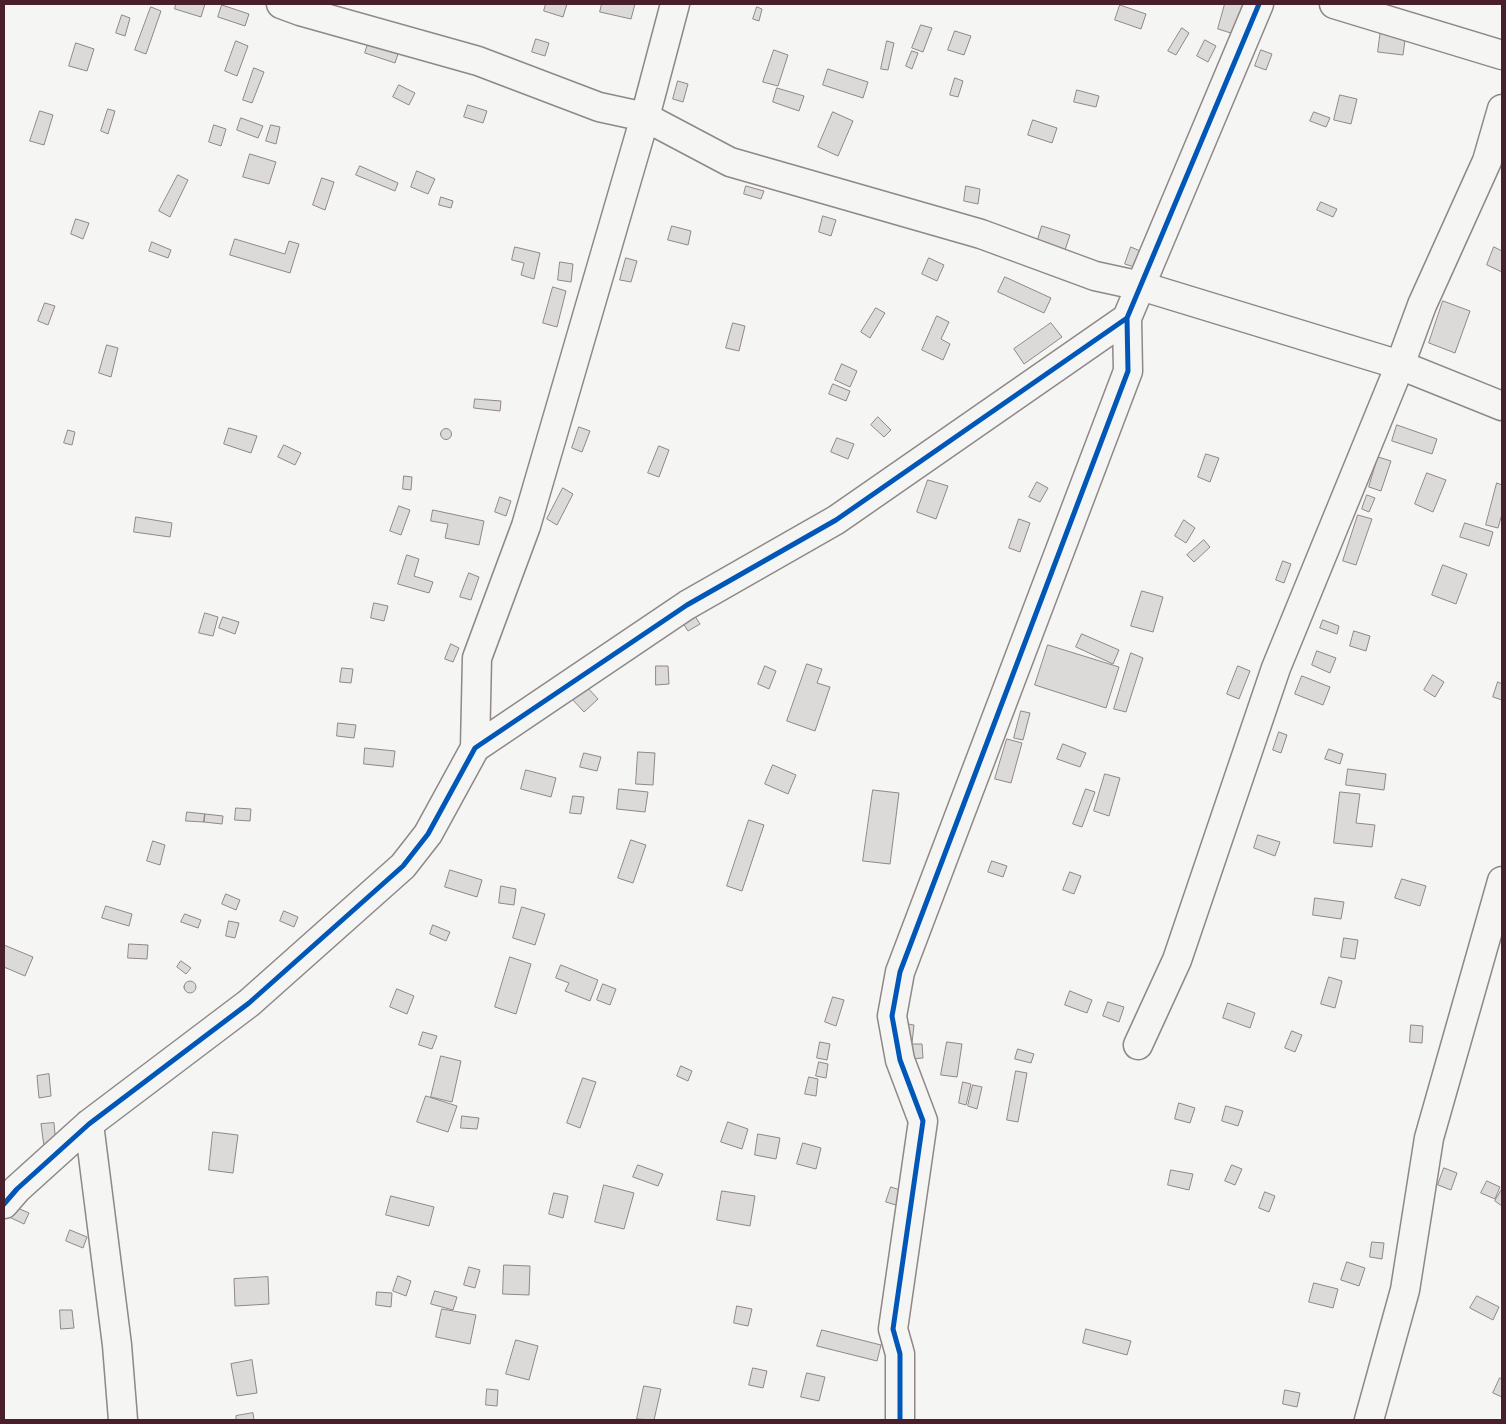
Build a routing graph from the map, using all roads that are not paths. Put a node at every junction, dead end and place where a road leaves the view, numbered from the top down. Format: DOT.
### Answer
graph roads {
  1 [pos="281,4"];
  2 [pos="675,4"];
  3 [pos="1258,4"];
  4 [pos="1334,4"];
  5 [pos="1502,55"];
  6 [pos="1502,109"];
  7 [pos="645,117"];
  8 [pos="1141,286"];
  9 [pos="1127,318"];
  10 [pos="1400,366"];
  11 [pos="1502,406"];
  12 [pos="475,748"];
  13 [pos="1502,881"];
  14 [pos="1138,1045"];
  15 [pos="89,1124"];
  16 [pos="4,1204"];
  17 [pos="123,1420"];
  18 [pos="900,1420"];
  19 [pos="1369,1420"];
  1 -- 7 [label="street"];
  2 -- 7 [label="street"];
  3 -- 8 [label="street"];
  4 -- 5 [label="street"];
  6 -- 10 [label="street"];
  7 -- 8 [label="street"];
  7 -- 12 [label="street"];
  8 -- 9 [label="street"];
  8 -- 10 [label="street"];
  9 -- 12 [label="street"];
  9 -- 18 [label="street"];
  10 -- 11 [label="street"];
  10 -- 14 [label="street"];
  12 -- 15 [label="street"];
  13 -- 19 [label="street"];
  15 -- 16 [label="street"];
  15 -- 17 [label="street"];
}
